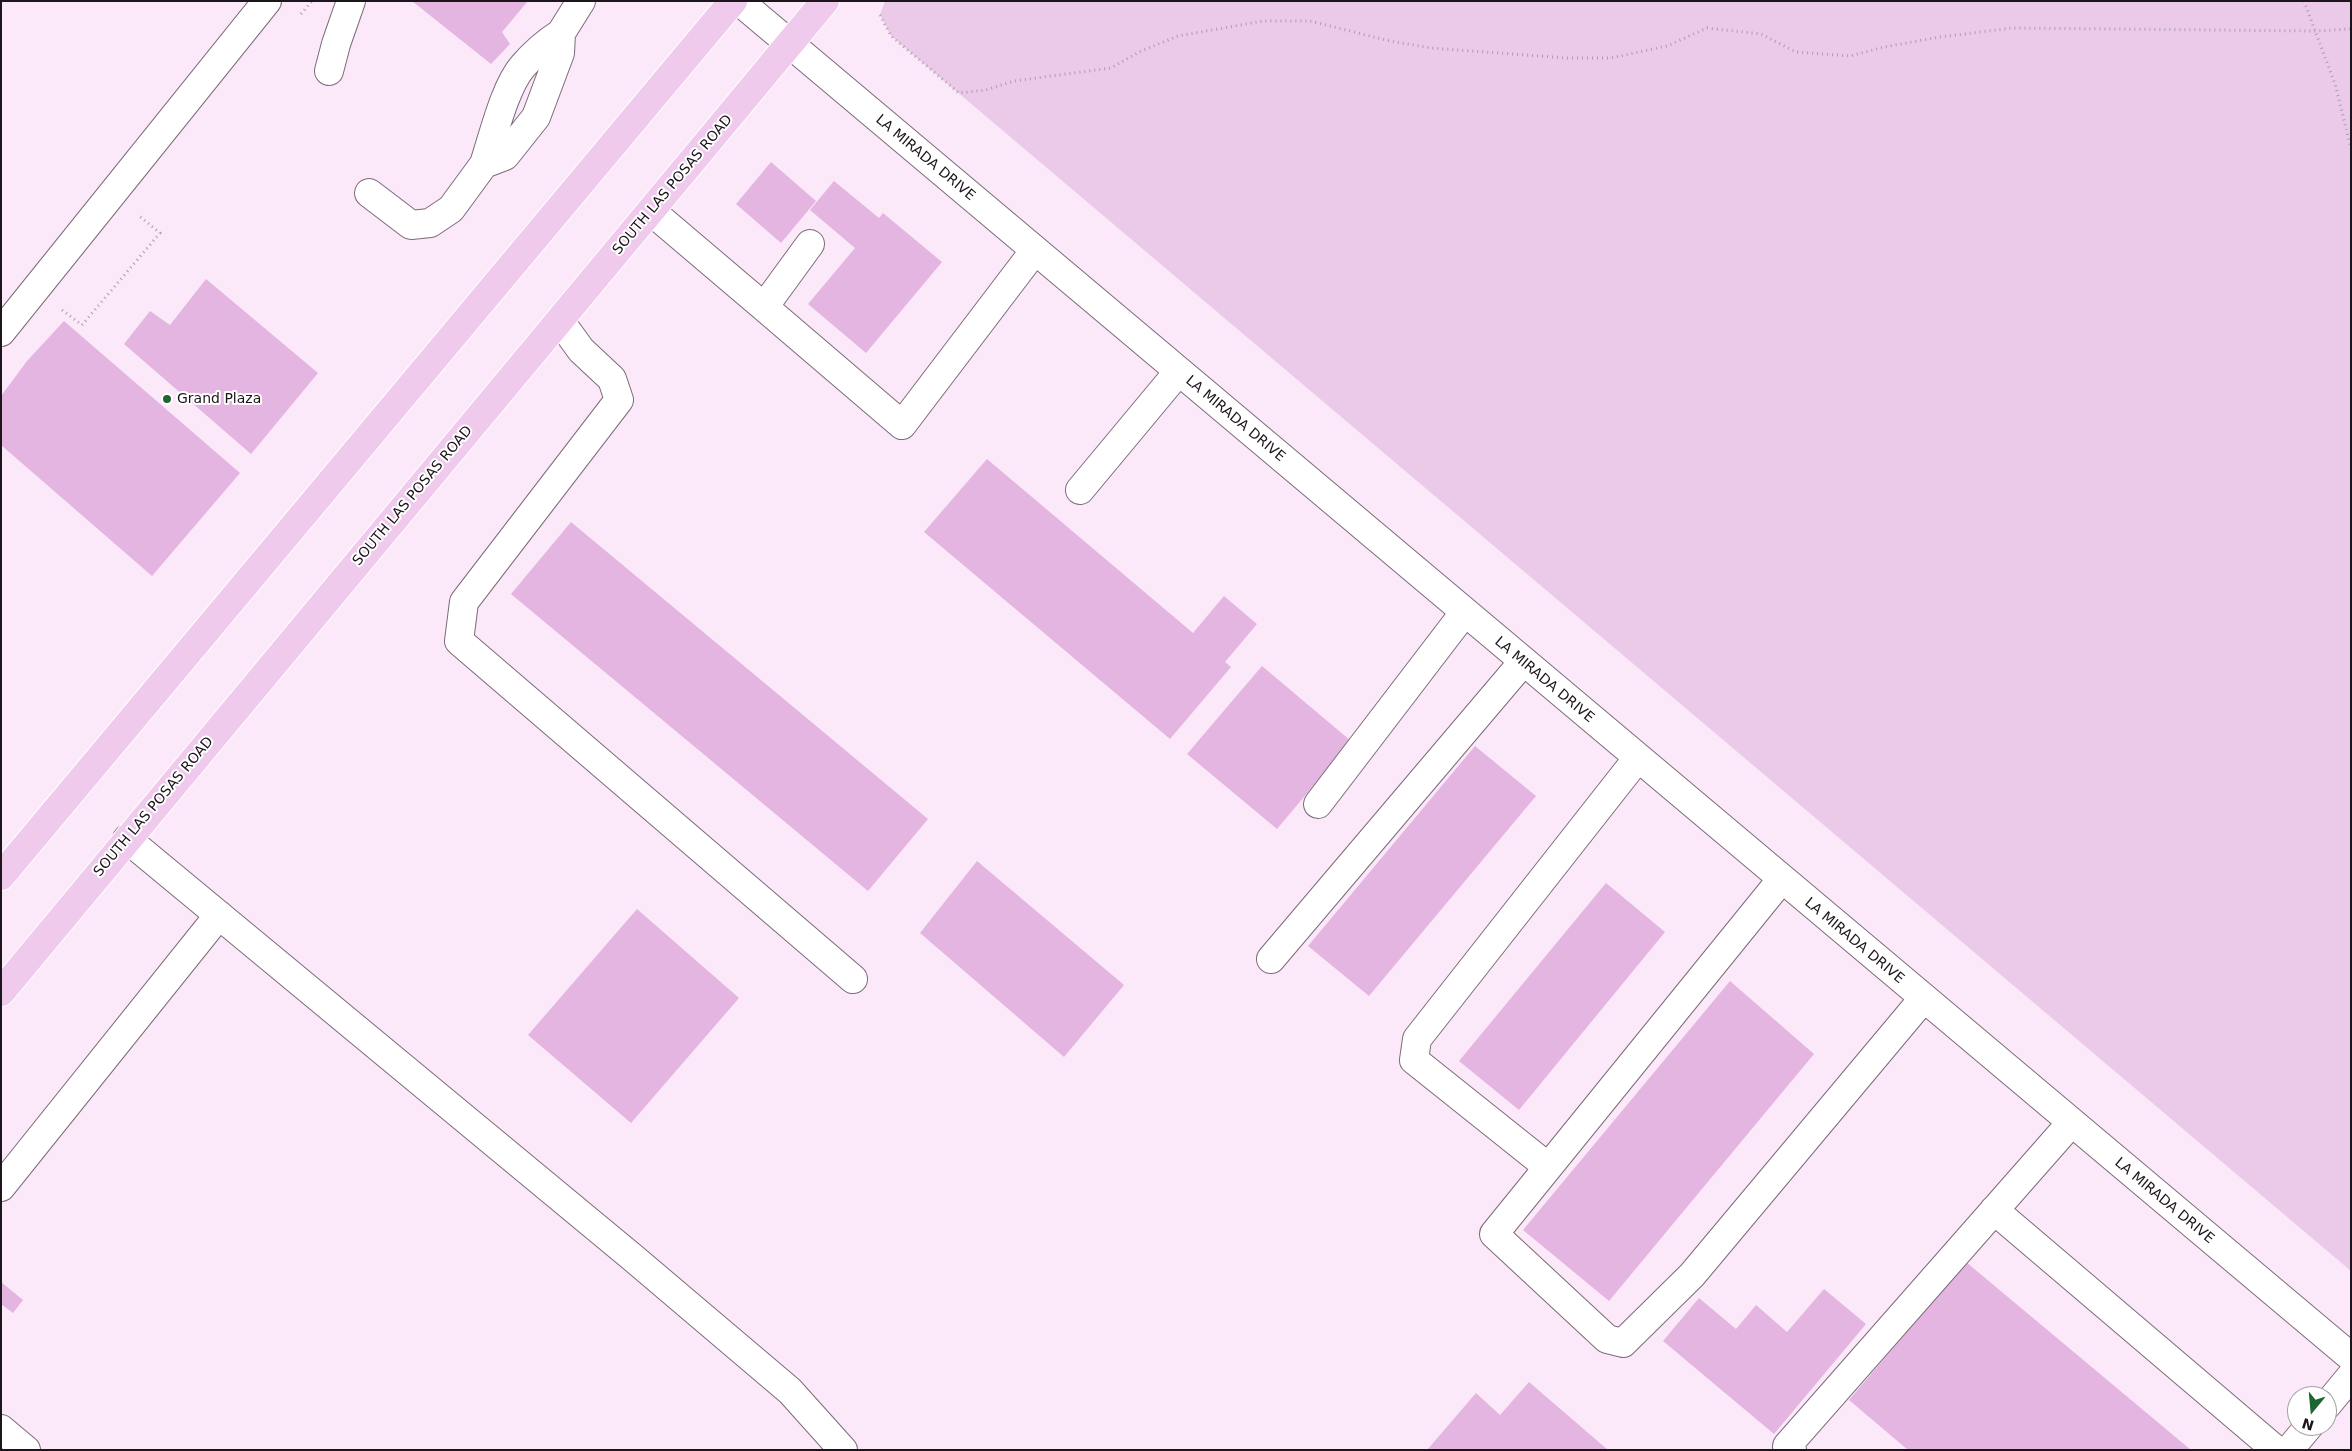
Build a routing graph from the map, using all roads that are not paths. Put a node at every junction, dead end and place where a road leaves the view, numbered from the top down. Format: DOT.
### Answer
graph roads {
  1 [pos="267,1"];
  2 [pos="351,1"];
  3 [pos="581,1"];
  4 [pos="733,1"];
  5 [pos="739,1"];
  6 [pos="825,1"];
  7 [pos="790,44"];
  8 [pos="330,71"];
  9 [pos="370,192"];
  10 [pos="651,211"];
  11 [pos="810,244"];
  12 [pos="1035,250"];
  13 [pos="764,307"];
  14 [pos="560,321"];
  15 [pos="1,332"];
  16 [pos="1179,371"];
  17 [pos="1080,490"];
  18 [pos="1464,613"];
  19 [pos="1523,662"];
  20 [pos="1638,759"];
  21 [pos="1318,804"];
  22 [pos="127,839"];
  23 [pos="1,876"];
  24 [pos="1781,880"];
  25 [pos="219,914"];
  26 [pos="1271,959"];
  27 [pos="853,979"];
  28 [pos="1,992"];
  29 [pos="1923,999"];
  30 [pos="2071,1123"];
  31 [pos="1548,1167"];
  32 [pos="1,1186"];
  33 [pos="1994,1210"];
  34 [pos="2351,1357"];
  35 [pos="2351,1376"];
  36 [pos="2337,1393"];
  37 [pos="1,1429"];
  38 [pos="2301,1436"];
  39 [pos="1789,1448"];
  40 [pos="26,1450"];
  41 [pos="843,1450"];
  42 [pos="2276,1450"];
  43 [pos="2290,1450"];
  1 -- 15 [label="street"];
  2 -- 8 [label="street"];
  3 -- 9 [label="street"];
  4 -- 23 [label="main road"];
  5 -- 7 [label="street, LA MIRADA DRIVE"];
  6 -- 7 [label="main road, SOUTH LAS POSAS ROAD"];
  7 -- 10 [label="main road, SOUTH LAS POSAS ROAD"];
  7 -- 12 [label="street, LA MIRADA DRIVE"];
  10 -- 13 [label="street"];
  10 -- 14 [label="main road, SOUTH LAS POSAS ROAD"];
  11 -- 13 [label="street"];
  12 -- 13 [label="street"];
  12 -- 16 [label="street, LA MIRADA DRIVE"];
  14 -- 22 [label="main road, SOUTH LAS POSAS ROAD"];
  14 -- 27 [label="street"];
  16 -- 17 [label="street"];
  16 -- 18 [label="street, LA MIRADA DRIVE"];
  18 -- 19 [label="street, LA MIRADA DRIVE"];
  18 -- 21 [label="street"];
  19 -- 20 [label="street, LA MIRADA DRIVE"];
  19 -- 26 [label="street"];
  20 -- 24 [label="street, LA MIRADA DRIVE"];
  20 -- 31 [label="street"];
  22 -- 25 [label="street"];
  22 -- 28 [label="main road, SOUTH LAS POSAS ROAD"];
  24 -- 29 [label="street, LA MIRADA DRIVE"];
  24 -- 31 [label="street"];
  25 -- 32 [label="street"];
  25 -- 41 [label="street"];
  29 -- 30 [label="street, LA MIRADA DRIVE"];
  29 -- 31 [label="street"];
  30 -- 33 [label="street"];
  30 -- 34 [label="street, LA MIRADA DRIVE"];
  33 -- 39 [label="street"];
  33 -- 42 [label="street"];
  35 -- 36 [label="street"];
  37 -- 40 [label="street"];
  38 -- 43 [label="street"];
}
